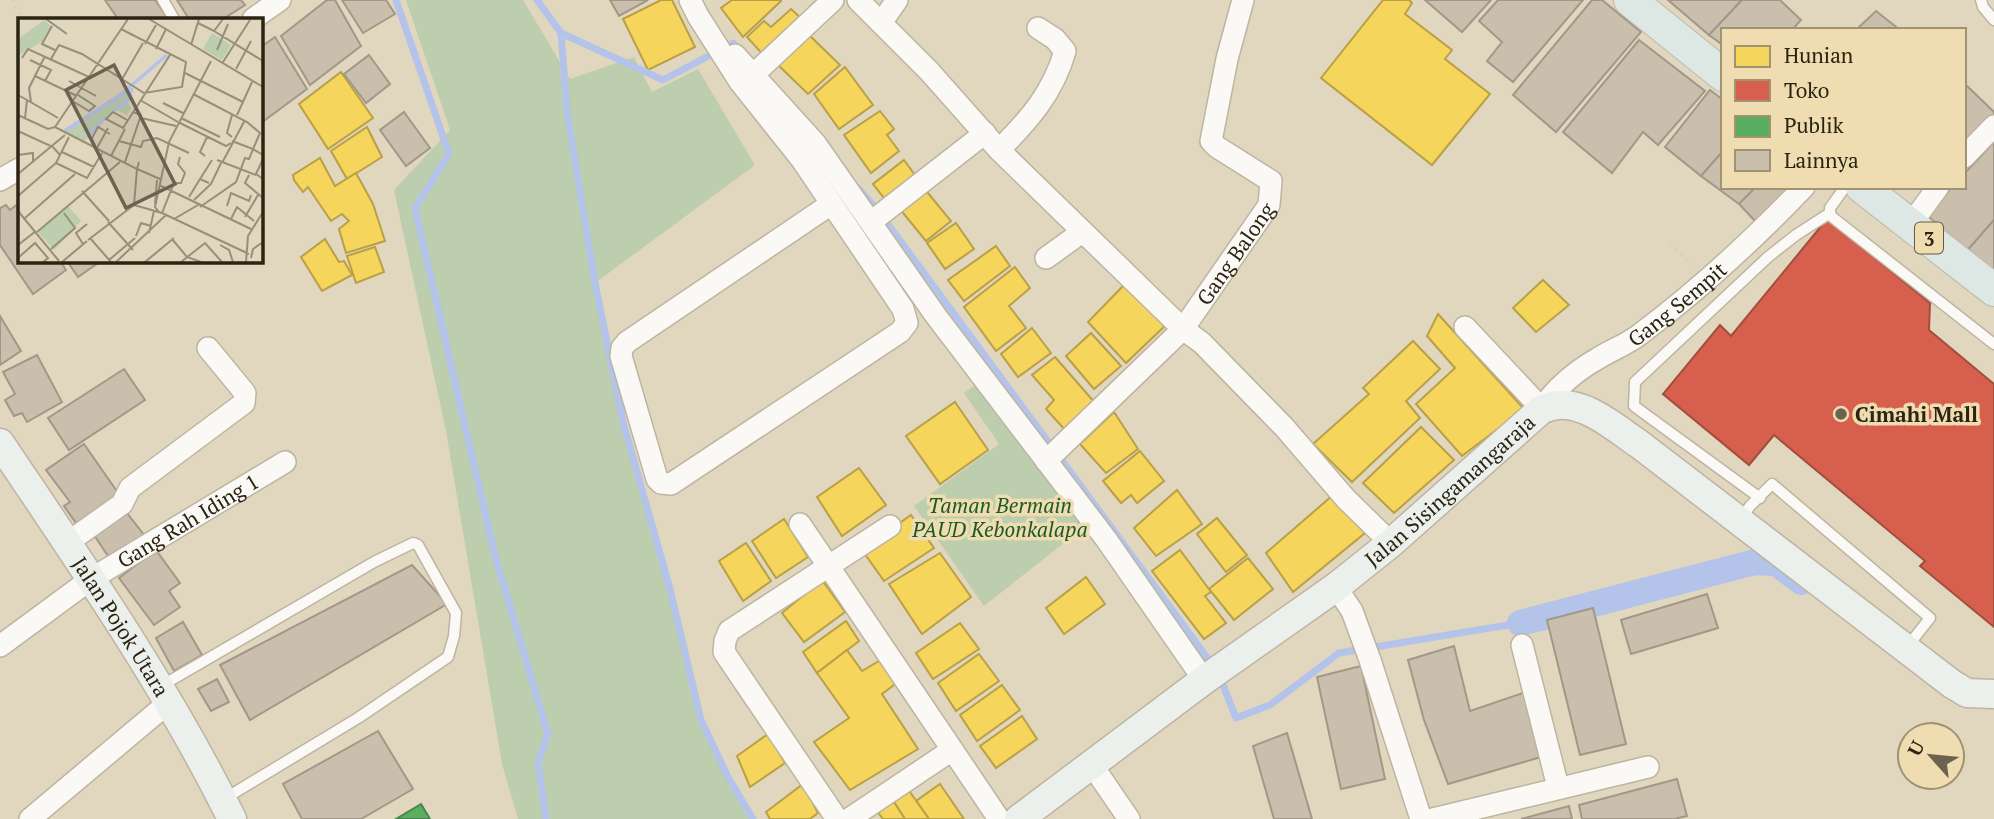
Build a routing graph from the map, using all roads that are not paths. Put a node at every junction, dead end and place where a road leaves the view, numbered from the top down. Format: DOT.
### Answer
graph roads {
  1 [pos="163,0"];
  2 [pos="280,0"];
  3 [pos="690,0"];
  4 [pos="833,0"];
  5 [pos="858,0"];
  6 [pos="897,0"];
  7 [pos="1243,0"];
  8 [pos="1630,0"];
  9 [pos="1981,0"];
  10 [pos="251,12"];
  11 [pos="173,18"];
  12 [pos="1994,20"];
  13 [pos="881,23"];
  14 [pos="1038,28"];
  15 [pos="708,29"];
  16 [pos="1721,73"];
  17 [pos="753,75"];
  18 [pos="1994,126"];
  19 [pos="985,133"];
  20 [pos="999,150"];
  21 [pos="1966,156"];
  22 [pos="18,170"];
  23 [pos="0,180"];
  24 [pos="1802,189"];
  25 [pos="1844,189"];
  26 [pos="1866,189"];
  27 [pos="1937,189"];
  28 [pos="831,204"];
  29 [pos="1830,213"];
  30 [pos="871,222"];
  31 [pos="1911,224"];
  32 [pos="1082,232"];
  33 [pos="1046,258"];
  34 [pos="1994,290"];
  35 [pos="1465,327"];
  36 [pos="1183,329"];
  37 [pos="1994,344"];
  38 [pos="208,348"];
  39 [pos="1542,410"];
  40 [pos="0,443"];
  41 [pos="1046,461"];
  42 [pos="285,463"];
  43 [pos="1760,498"];
  44 [pos="1739,522"];
  45 [pos="800,524"];
  46 [pos="890,526"];
  47 [pos="67,543"];
  48 [pos="1391,543"];
  49 [pos="830,567"];
  50 [pos="91,579"];
  51 [pos="1336,587"];
  52 [pos="1522,645"];
  53 [pos="0,646"];
  54 [pos="1906,648"];
  55 [pos="1215,672"];
  56 [pos="1994,694"];
  57 [pos="163,696"];
  58 [pos="952,750"];
  59 [pos="1092,765"];
  60 [pos="1648,768"];
  61 [pos="1558,788"];
  62 [pos="227,809"];
  63 [pos="30,819"];
  64 [pos="836,819"];
  65 [pos="849,819"];
  66 [pos="999,819"];
  67 [pos="1019,819"];
  68 [pos="1129,819"];
  69 [pos="1421,819"];
  70 [pos="1433,819"];
  1 -- 11 [label="lane"];
  2 -- 10 [label="street"];
  3 -- 15 [label="street"];
  4 -- 17 [label="street"];
  5 -- 13 [label="street"];
  6 -- 13 [label="street"];
  7 -- 36 [label="street, Gang Balong"];
  8 -- 16 [label="main road"];
  9 -- 12 [label="lane"];
  13 -- 19 [label="street"];
  14 -- 20 [label="street"];
  15 -- 17 [label="street"];
  15 -- 28 [label="street"];
  17 -- 30 [label="street"];
  18 -- 21 [label="street"];
  19 -- 20 [label="street"];
  19 -- 30 [label="street"];
  20 -- 32 [label="street"];
  22 -- 23 [label="street"];
  24 -- 39 [label="street, Gang Sempit"];
  25 -- 29 [label="lane"];
  26 -- 31 [label="main road, 3"];
  27 -- 31 [label="street"];
  28 -- 28 [label="street"];
  29 -- 37 [label="lane"];
  29 -- 43 [label="lane"];
  30 -- 41 [label="street"];
  31 -- 34 [label="main road, 3"];
  32 -- 33 [label="street"];
  32 -- 36 [label="street"];
  35 -- 39 [label="street"];
  36 -- 41 [label="street"];
  36 -- 48 [label="street"];
  38 -- 47 [label="street"];
  39 -- 44 [label="main road, Jalan Sisingamangaraja"];
  39 -- 48 [label="main road, Jalan Sisingamangaraja"];
  40 -- 47 [label="main road, Jalan Pojok Utara"];
  41 -- 55 [label="street"];
  42 -- 50 [label="street, Gang Rah Iding 1"];
  43 -- 44 [label="lane"];
  43 -- 54 [label="lane"];
  44 -- 54 [label="main road, Jalan Sisingamangaraja"];
  45 -- 49 [label="street"];
  46 -- 49 [label="street"];
  47 -- 50 [label="main road, Jalan Pojok Utara"];
  48 -- 51 [label="main road, Jalan Sisingamangaraja"];
  49 -- 58 [label="street"];
  49 -- 64 [label="street"];
  50 -- 53 [label="street, Gang Rah Iding 1"];
  50 -- 57 [label="main road, Jalan Pojok Utara"];
  51 -- 55 [label="main road, Jalan Sisingamangaraja"];
  51 -- 69 [label="street"];
  52 -- 61 [label="street"];
  54 -- 56 [label="main road, Jalan Sisingamangaraja"];
  55 -- 59 [label="main road, Jalan Sisingamangaraja"];
  57 -- 62 [label="main road, Jalan Pojok Utara"];
  57 -- 62 [label="lane"];
  57 -- 63 [label="street"];
  58 -- 65 [label="street"];
  58 -- 66 [label="street"];
  59 -- 67 [label="main road, Jalan Sisingamangaraja"];
  59 -- 68 [label="street"];
  60 -- 61 [label="street"];
  61 -- 70 [label="street"];
}
